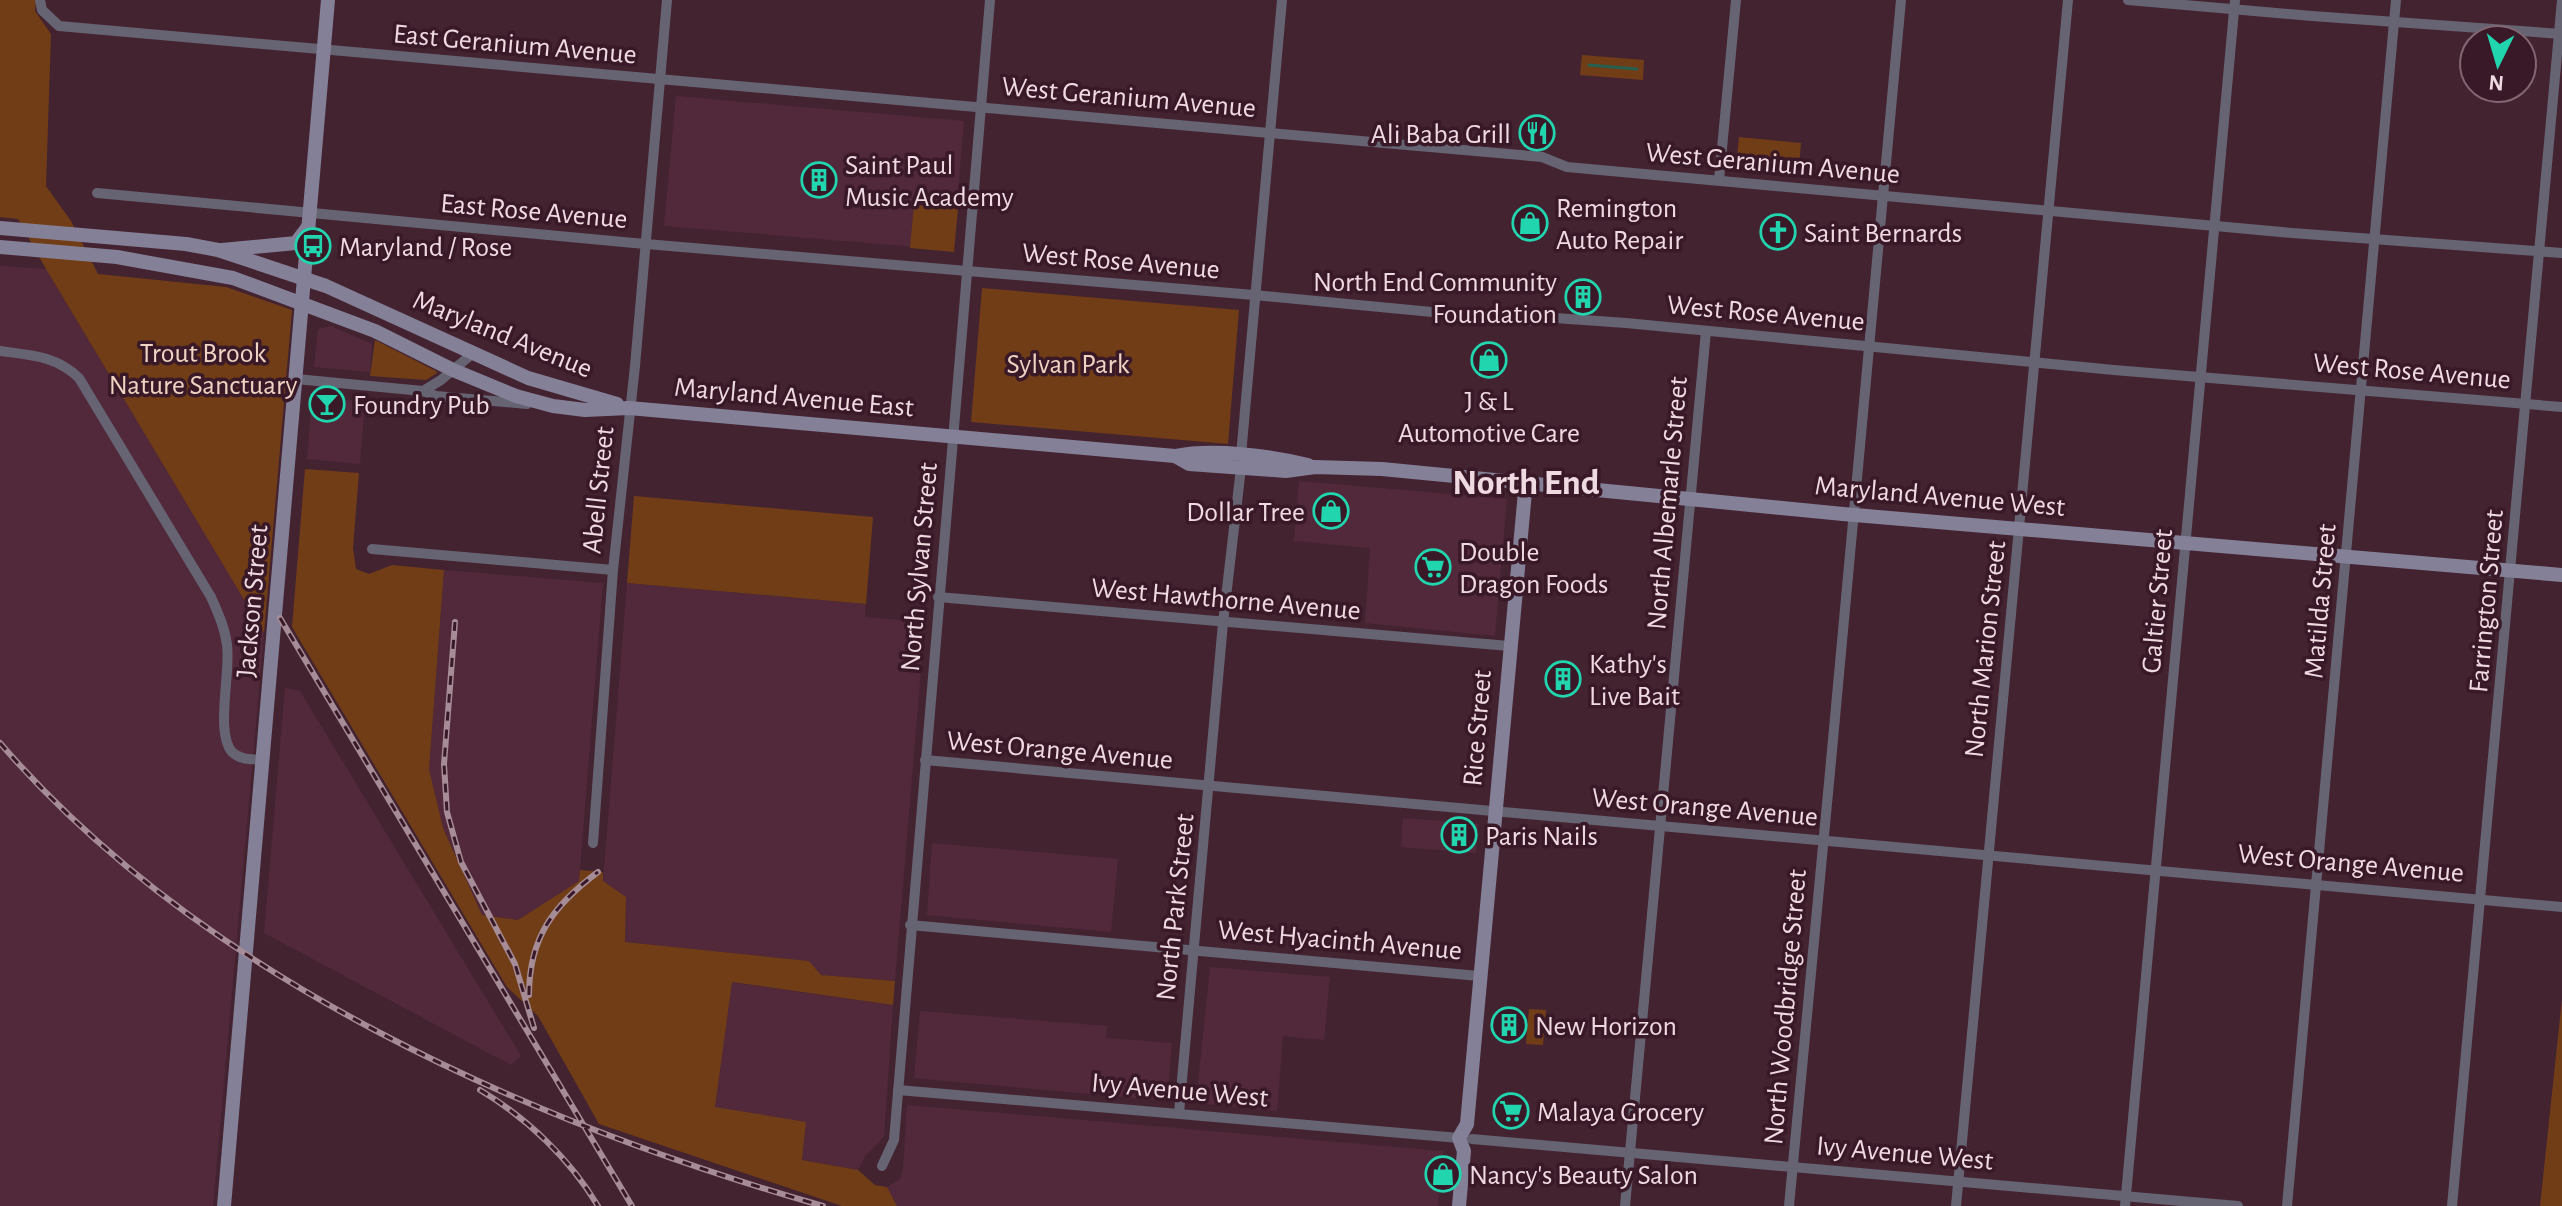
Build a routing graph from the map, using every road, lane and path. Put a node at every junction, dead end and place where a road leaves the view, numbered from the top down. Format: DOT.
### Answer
graph roads {
  1 [pos="40,0"];
  2 [pos="328,0"];
  3 [pos="667,0"];
  4 [pos="990,0"];
  5 [pos="1282,0"];
  6 [pos="1736,0"];
  7 [pos="1901,0"];
  8 [pos="2068,0"];
  9 [pos="2128,0"];
  10 [pos="2396,0"];
  11 [pos="2562,0"];
  12 [pos="2235,5"];
  13 [pos="2394,22"];
  14 [pos="2560,34"];
  15 [pos="323,51"];
  16 [pos="660,79"];
  17 [pos="981,107"];
  18 [pos="1269,133"];
  19 [pos="1719,180"];
  20 [pos="97,193"];
  21 [pos="1885,196"];
  22 [pos="2049,212"];
  23 [pos="309,220"];
  24 [pos="2214,227"];
  25 [pos="0,228"];
  26 [pos="2375,239"];
  27 [pos="645,244"];
  28 [pos="0,247"];
  29 [pos="218,250"];
  30 [pos="2538,251"];
  31 [pos="2562,253"];
  32 [pos="967,271"];
  33 [pos="305,278"];
  34 [pos="1254,295"];
  35 [pos="302,303"];
  36 [pos="1706,331"];
  37 [pos="1872,346"];
  38 [pos="0,351"];
  39 [pos="472,354"];
  40 [pos="2036,362"];
  41 [pos="453,370"];
  42 [pos="2201,377"];
  43 [pos="296,379"];
  44 [pos="423,391"];
  45 [pos="2362,391"];
  46 [pos="2528,404"];
  47 [pos="553,406"];
  48 [pos="2562,407"];
  49 [pos="629,408"];
  50 [pos="954,437"];
  51 [pos="1241,462"];
  52 [pos="1526,481"];
  53 [pos="1692,500"];
  54 [pos="1855,515"];
  55 [pos="2020,528"];
  56 [pos="2186,543"];
  57 [pos="372,549"];
  58 [pos="2348,556"];
  59 [pos="613,570"];
  60 [pos="2512,570"];
  61 [pos="2562,575"];
  62 [pos="938,597"];
  63 [pos="1223,623"];
  64 [pos="1509,646"];
  65 [pos="262,760"];
  66 [pos="925,760"];
  67 [pos="1210,787"];
  68 [pos="1494,812"];
  69 [pos="1660,827"];
  70 [pos="1823,841"];
  71 [pos="593,843"];
  72 [pos="1989,855"];
  73 [pos="2156,869"];
  74 [pos="2318,883"];
  75 [pos="2482,898"];
  76 [pos="2562,907"];
  77 [pos="910,925"];
  78 [pos="1193,949"];
  79 [pos="1479,976"];
  80 [pos="898,1090"];
  81 [pos="1179,1113"];
  82 [pos="1465,1143"];
  83 [pos="1629,1152"];
  84 [pos="882,1166"];
  85 [pos="1793,1166"];
  86 [pos="1958,1180"];
  87 [pos="2126,1201"];
  88 [pos="224,1206"];
  89 [pos="1459,1206"];
  90 [pos="1625,1206"];
  91 [pos="1789,1206"];
  92 [pos="1956,1206"];
  93 [pos="2238,1206"];
  94 [pos="2287,1206"];
  95 [pos="2452,1206"];
  1 -- 15 [label="street, East Geranium Avenue"];
  2 -- 15 [label="main road, Jackson Street"];
  3 -- 16 [label="street, Abell Street"];
  4 -- 17 [label="street, North Sylvan Street"];
  5 -- 18 [label="street, North Park Street"];
  6 -- 19 [label="street"];
  7 -- 21 [label="street, North Woodbridge Street"];
  8 -- 22 [label="street, North Marion Street"];
  9 -- 12 [label="street"];
  10 -- 13 [label="street, Matilda Street"];
  11 -- 14 [label="street, Farrington Street"];
  12 -- 13 [label="street"];
  12 -- 24 [label="street, Galtier Street"];
  13 -- 14 [label="street"];
  13 -- 26 [label="street, Matilda Street"];
  14 -- 30 [label="street, Farrington Street"];
  15 -- 16 [label="street, East Geranium Avenue"];
  15 -- 23 [label="main road, Jackson Street"];
  16 -- 17 [label="street, East Geranium Avenue"];
  16 -- 27 [label="street, Abell Street"];
  17 -- 18 [label="street, West Geranium Avenue"];
  17 -- 32 [label="street, North Sylvan Street"];
  18 -- 19 [label="street, West Geranium Avenue"];
  18 -- 34 [label="street, North Park Street"];
  19 -- 21 [label="street, West Geranium Avenue"];
  20 -- 23 [label="street, East Rose Avenue"];
  21 -- 22 [label="street, West Geranium Avenue"];
  21 -- 37 [label="street, North Woodbridge Street"];
  22 -- 24 [label="street, West Geranium Avenue"];
  22 -- 40 [label="street, North Marion Street"];
  23 -- 27 [label="street, East Rose Avenue"];
  23 -- 29 [label="main road"];
  23 -- 33 [label="main road, Jackson Street"];
  24 -- 26 [label="street, West Geranium Avenue"];
  24 -- 42 [label="street, Galtier Street"];
  25 -- 29 [label="main road, Maryland Avenue"];
  26 -- 30 [label="street, West Geranium Avenue"];
  26 -- 45 [label="street, Matilda Street"];
  27 -- 32 [label="street, East Rose Avenue"];
  27 -- 49 [label="street, Abell Street"];
  28 -- 35 [label="main road, Maryland Avenue"];
  29 -- 33 [label="main road, Maryland Avenue"];
  30 -- 31 [label="street, West Geranium Avenue"];
  30 -- 46 [label="street, Farrington Street"];
  32 -- 34 [label="street, West Rose Avenue"];
  32 -- 50 [label="street, North Sylvan Street"];
  33 -- 35 [label="main road, Jackson Street"];
  33 -- 39 [label="main road, Maryland Avenue"];
  34 -- 36 [label="street, West Rose Avenue"];
  34 -- 51 [label="street, North Park Street"];
  35 -- 41 [label="main road, Maryland Avenue"];
  35 -- 43 [label="main road, Jackson Street"];
  36 -- 37 [label="street, West Rose Avenue"];
  36 -- 53 [label="street, North Albemarle Street"];
  37 -- 40 [label="street, West Rose Avenue"];
  37 -- 54 [label="street, North Woodbridge Street"];
  38 -- 65 [label="street"];
  39 -- 41 [label="street"];
  39 -- 49 [label="main road, Maryland Avenue"];
  40 -- 42 [label="street, West Rose Avenue"];
  40 -- 55 [label="street, North Marion Street"];
  41 -- 44 [label="street"];
  41 -- 47 [label="main road, Maryland Avenue"];
  42 -- 45 [label="street, West Rose Avenue"];
  42 -- 56 [label="street, Galtier Street"];
  43 -- 44 [label="street"];
  43 -- 65 [label="main road, Jackson Street"];
  44 -- 47 [label="street"];
  45 -- 46 [label="street, West Rose Avenue"];
  45 -- 58 [label="street, Matilda Street"];
  46 -- 48 [label="street, West Rose Avenue"];
  46 -- 60 [label="street, Farrington Street"];
  47 -- 49 [label="main road, Maryland Avenue"];
  49 -- 50 [label="main road, Maryland Avenue East"];
  49 -- 59 [label="street, Abell Street"];
  50 -- 51 [label="main road, Maryland Avenue West"];
  50 -- 62 [label="street, North Sylvan Street"];
  51 -- 52 [label="main road, Maryland Avenue West"];
  51 -- 63 [label="street, North Park Street"];
  52 -- 53 [label="main road, Maryland Avenue West"];
  52 -- 64 [label="main road, Rice Street"];
  53 -- 54 [label="main road, Maryland Avenue West"];
  53 -- 69 [label="street, North Albemarle Street"];
  54 -- 55 [label="main road, Maryland Avenue West"];
  54 -- 70 [label="street, North Woodbridge Street"];
  55 -- 56 [label="main road, Maryland Avenue West"];
  55 -- 72 [label="street, North Marion Street"];
  56 -- 58 [label="main road, Maryland Avenue West"];
  56 -- 73 [label="street, Galtier Street"];
  57 -- 59 [label="street"];
  58 -- 60 [label="main road, Maryland Avenue West"];
  58 -- 74 [label="street, Matilda Street"];
  59 -- 71 [label="street, Abell Street"];
  60 -- 61 [label="main road, Maryland Avenue West"];
  60 -- 75 [label="street, Farrington Street"];
  62 -- 63 [label="street, West Hawthorne Avenue"];
  62 -- 66 [label="street, North Sylvan Street"];
  63 -- 64 [label="street, West Hawthorne Avenue"];
  63 -- 67 [label="street, North Park Street"];
  64 -- 68 [label="main road, Rice Street"];
  65 -- 88 [label="main road, Jackson Street"];
  66 -- 67 [label="street, West Orange Avenue"];
  66 -- 77 [label="street, North Sylvan Street"];
  67 -- 68 [label="street, West Orange Avenue"];
  67 -- 78 [label="street, North Park Street"];
  68 -- 69 [label="street, West Orange Avenue"];
  68 -- 79 [label="main road, Rice Street"];
  69 -- 70 [label="street, West Orange Avenue"];
  69 -- 83 [label="street, North Albemarle Street"];
  70 -- 72 [label="street, West Orange Avenue"];
  70 -- 85 [label="street, North Woodbridge Street"];
  72 -- 73 [label="street, West Orange Avenue"];
  72 -- 86 [label="street, North Marion Street"];
  73 -- 74 [label="street, West Orange Avenue"];
  73 -- 87 [label="street, Galtier Street"];
  74 -- 75 [label="street, West Orange Avenue"];
  74 -- 94 [label="street, Matilda Street"];
  75 -- 76 [label="street, West Orange Avenue"];
  75 -- 95 [label="street, Farrington Street"];
  77 -- 78 [label="street, West Hyacinth Avenue"];
  77 -- 80 [label="street, North Sylvan Street"];
  78 -- 79 [label="street, West Hyacinth Avenue"];
  78 -- 81 [label="street, North Park Street"];
  79 -- 82 [label="main road, Rice Street"];
  80 -- 81 [label="street, Ivy Avenue West"];
  80 -- 84 [label="street, North Sylvan Street"];
  81 -- 82 [label="street, Ivy Avenue West"];
  82 -- 83 [label="street, Ivy Avenue West"];
  82 -- 89 [label="main road, Rice Street"];
  83 -- 85 [label="street, Ivy Avenue West"];
  83 -- 90 [label="street, North Albemarle Street"];
  85 -- 86 [label="street, Ivy Avenue West"];
  85 -- 91 [label="street, North Woodbridge Street"];
  86 -- 87 [label="street, Ivy Avenue West"];
  86 -- 92 [label="street, North Marion Street"];
  87 -- 93 [label="street, Ivy Avenue West"];
}
